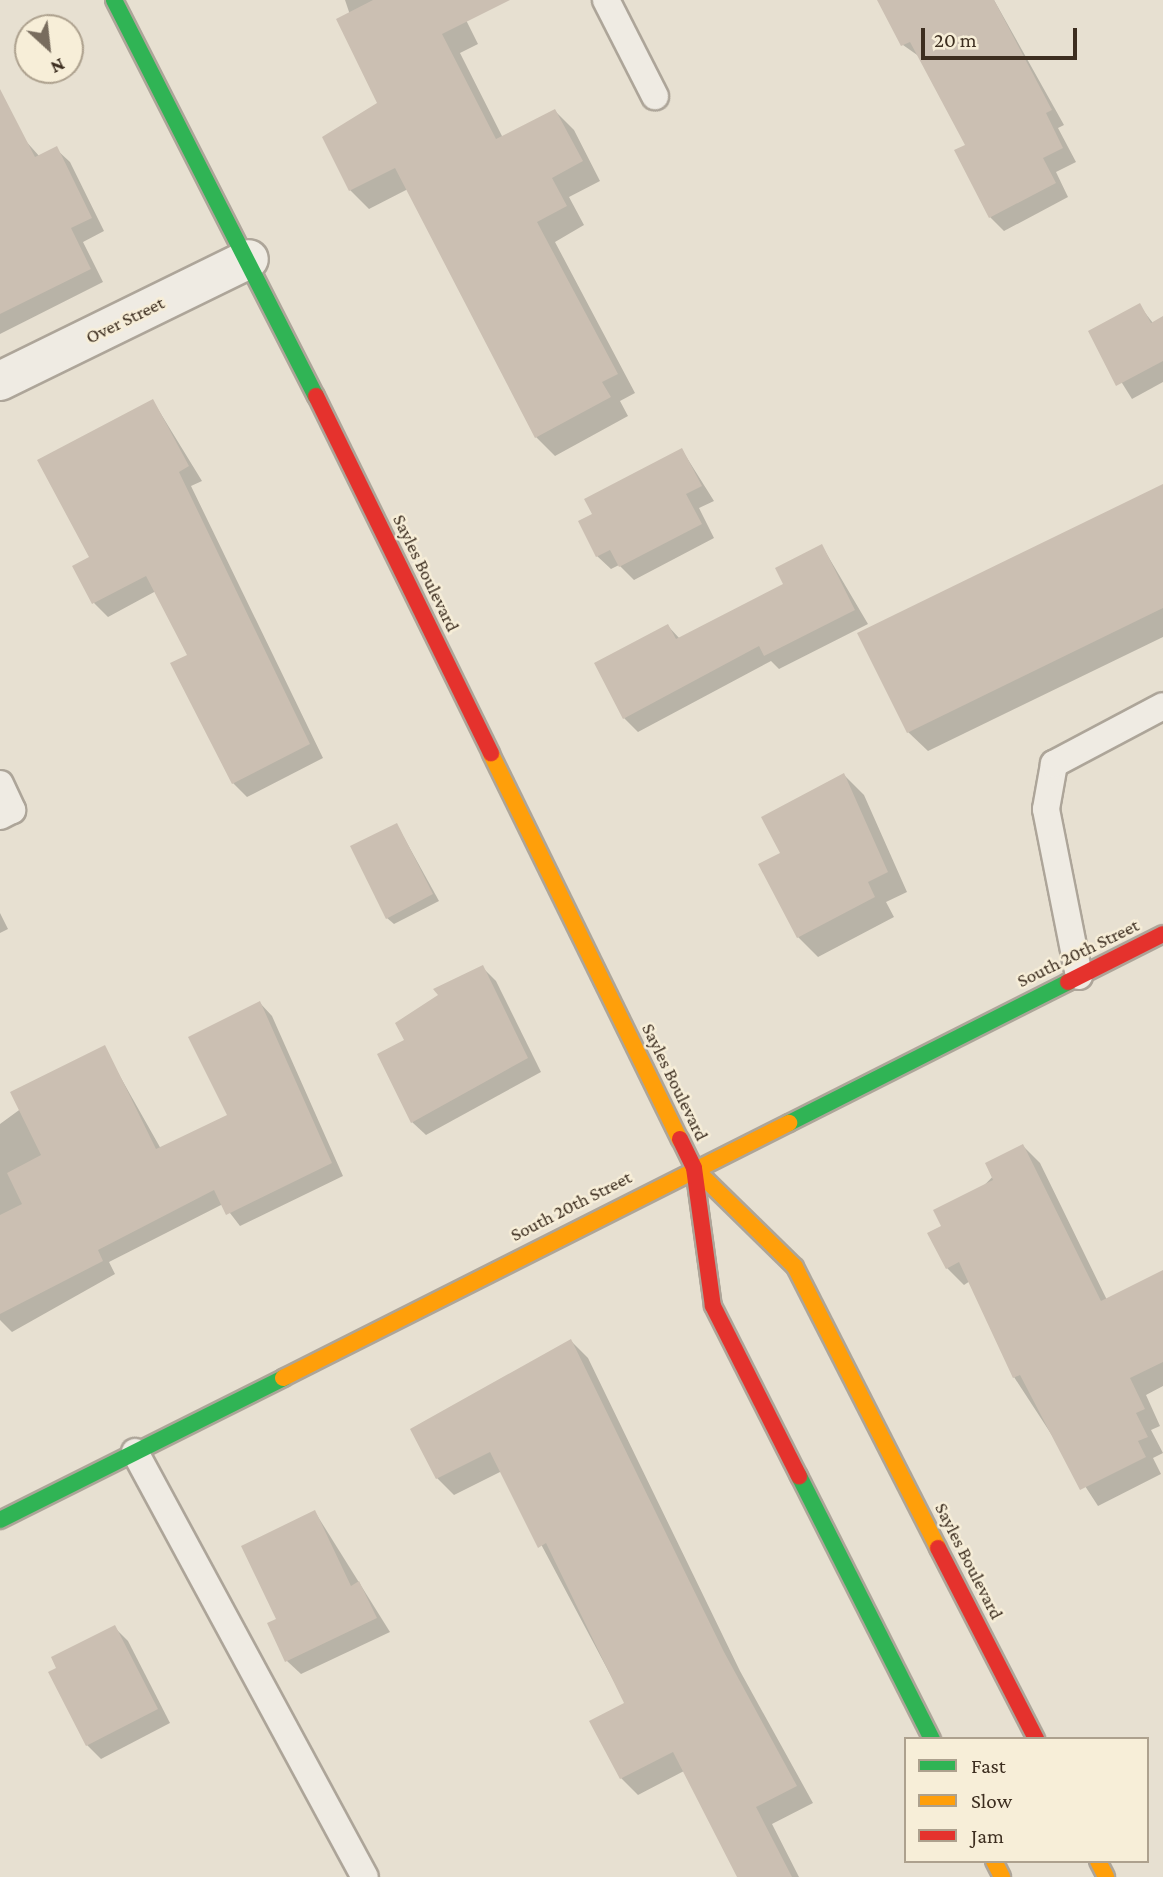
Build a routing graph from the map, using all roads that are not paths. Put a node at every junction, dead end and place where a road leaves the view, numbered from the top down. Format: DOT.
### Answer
graph roads {
  1 [pos="114,0"];
  2 [pos="606,0"];
  3 [pos="655,96"];
  4 [pos="249,259"];
  5 [pos="0,382"];
  6 [pos="1163,706"];
  7 [pos="0,784"];
  8 [pos="0,816"];
  9 [pos="1163,934"];
  10 [pos="1079,976"];
  11 [pos="694,1168"];
  12 [pos="135,1452"];
  13 [pos="0,1520"];
  14 [pos="931,1737"];
  15 [pos="1034,1737"];
  16 [pos="365,1877"];
  1 -- 4 [label="main road, Sayles Boulevard"];
  2 -- 3 [label="lane"];
  4 -- 5 [label="street, Over Street"];
  4 -- 11 [label="main road, Sayles Boulevard"];
  6 -- 10 [label="lane"];
  7 -- 8 [label="lane"];
  9 -- 10 [label="main road, South 20th Street"];
  10 -- 11 [label="main road, South 20th Street"];
  11 -- 12 [label="main road, South 20th Street"];
  11 -- 14 [label="main road, Sayles Boulevard"];
  11 -- 15 [label="main road, Sayles Boulevard"];
  12 -- 13 [label="main road, South 20th Street"];
  12 -- 16 [label="lane"];
}
